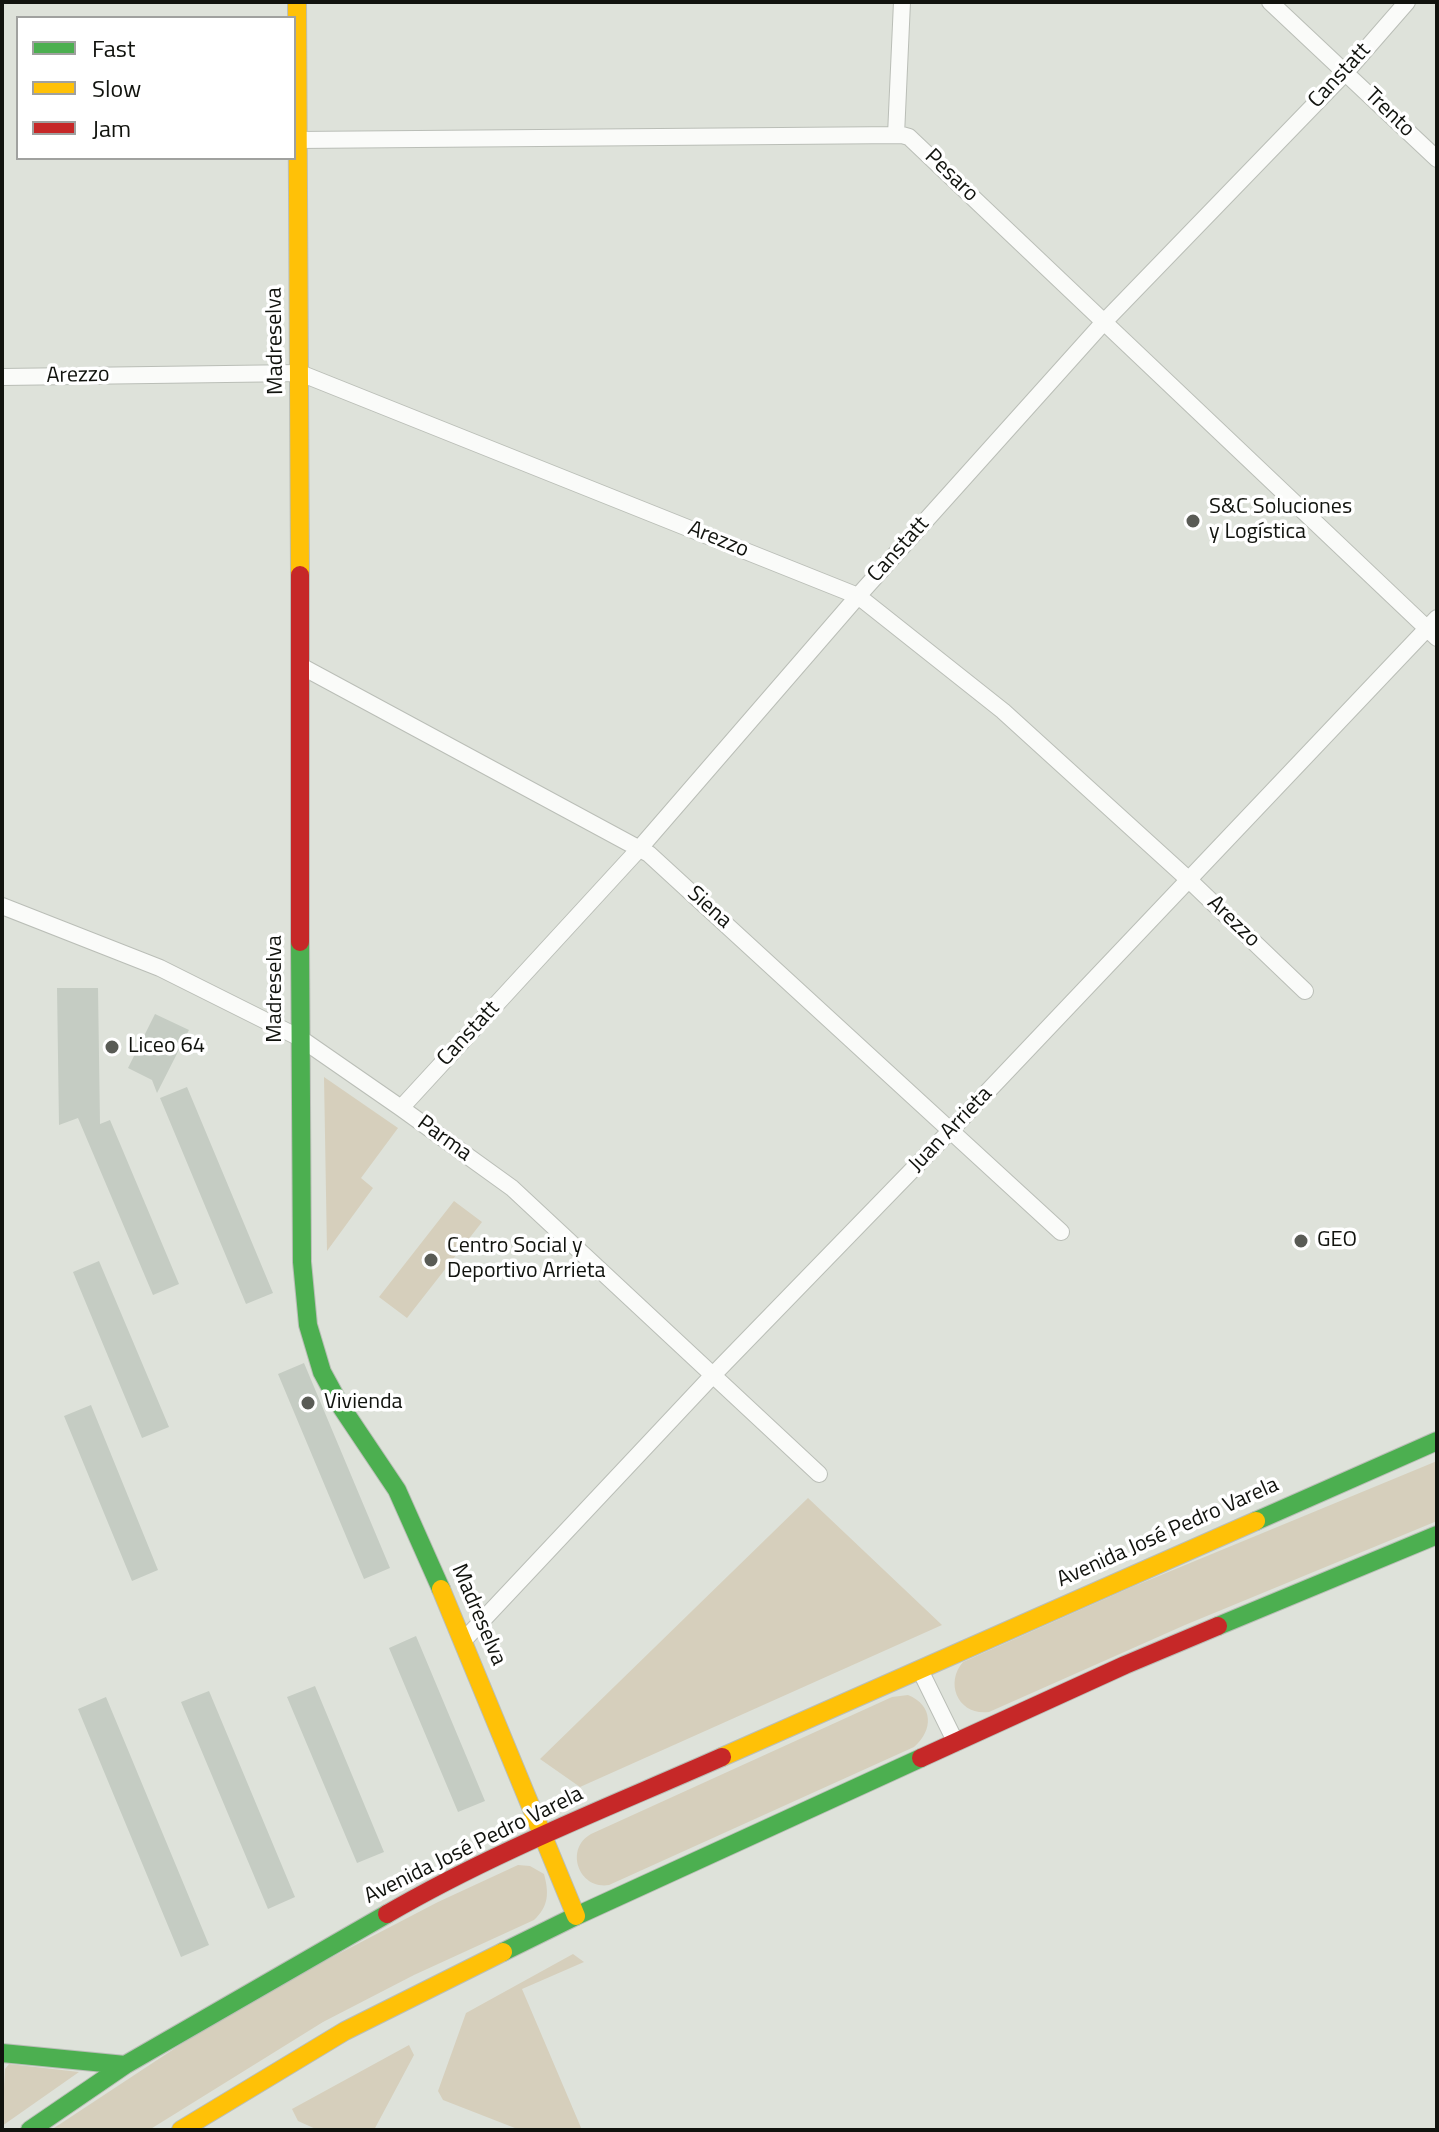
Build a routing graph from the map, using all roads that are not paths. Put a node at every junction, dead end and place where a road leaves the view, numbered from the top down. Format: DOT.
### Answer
graph roads {
  1 [pos="297,2"];
  2 [pos="902,2"];
  3 [pos="1270,2"];
  4 [pos="1407,2"];
  5 [pos="1346,72"];
  6 [pos="896,135"];
  7 [pos="297,140"];
  8 [pos="1437,159"];
  9 [pos="1103,323"];
  10 [pos="300,373"];
  11 [pos="2,377"];
  12 [pos="858,596"];
  13 [pos="1434,628"];
  14 [pos="299,665"];
  15 [pos="639,849"];
  16 [pos="1189,880"];
  17 [pos="2,906"];
  18 [pos="1305,991"];
  19 [pos="300,1038"];
  20 [pos="401,1108"];
  21 [pos="952,1129"];
  22 [pos="1061,1232"];
  23 [pos="714,1374"];
  24 [pos="1437,1441"];
  25 [pos="819,1474"];
  26 [pos="1437,1535"];
  27 [pos="464,1640"];
  28 [pos="920,1670"];
  29 [pos="956,1743"];
  30 [pos="543,1836"];
  31 [pos="576,1916"];
  32 [pos="2,2053"];
  33 [pos="125,2065"];
  34 [pos="30,2130"];
  35 [pos="181,2130"];
  1 -- 7 [label="street, Madreselva"];
  2 -- 6 [label="street"];
  3 -- 5 [label="street, Trento"];
  4 -- 5 [label="street, Canstatt"];
  5 -- 8 [label="street, Trento"];
  5 -- 9 [label="street, Canstatt"];
  6 -- 7 [label="street"];
  6 -- 9 [label="street, Pesaro"];
  7 -- 10 [label="street, Madreselva"];
  9 -- 12 [label="street, Canstatt"];
  9 -- 13 [label="street, Pesaro"];
  10 -- 11 [label="street, Arezzo"];
  10 -- 12 [label="street, Arezzo"];
  10 -- 14 [label="street, Madreselva"];
  12 -- 15 [label="street, Canstatt"];
  12 -- 16 [label="street, Arezzo"];
  13 -- 16 [label="street, Juan Arrieta"];
  14 -- 15 [label="street, Siena"];
  14 -- 19 [label="street, Madreselva"];
  15 -- 20 [label="street, Canstatt"];
  15 -- 21 [label="street, Siena"];
  16 -- 18 [label="street, Arezzo"];
  16 -- 21 [label="street, Juan Arrieta"];
  17 -- 19 [label="street, Parma"];
  19 -- 20 [label="street, Parma"];
  19 -- 27 [label="street, Madreselva"];
  20 -- 23 [label="street, Parma"];
  21 -- 22 [label="street, Siena"];
  21 -- 23 [label="street, Juan Arrieta"];
  23 -- 25 [label="street, Parma"];
  23 -- 27 [label="street, Juan Arrieta"];
  24 -- 28 [label="street, Avenida José Pedro Varela"];
  26 -- 29 [label="street"];
  27 -- 30 [label="street, Madreselva"];
  28 -- 29 [label="street"];
  28 -- 30 [label="street, Avenida José Pedro Varela"];
  29 -- 31 [label="street"];
  30 -- 31 [label="street, Madreselva"];
  30 -- 33 [label="street, Avenida José Pedro Varela"];
  31 -- 35 [label="street"];
  32 -- 33 [label="street"];
  33 -- 34 [label="street, Avenida José Pedro Varela"];
}
